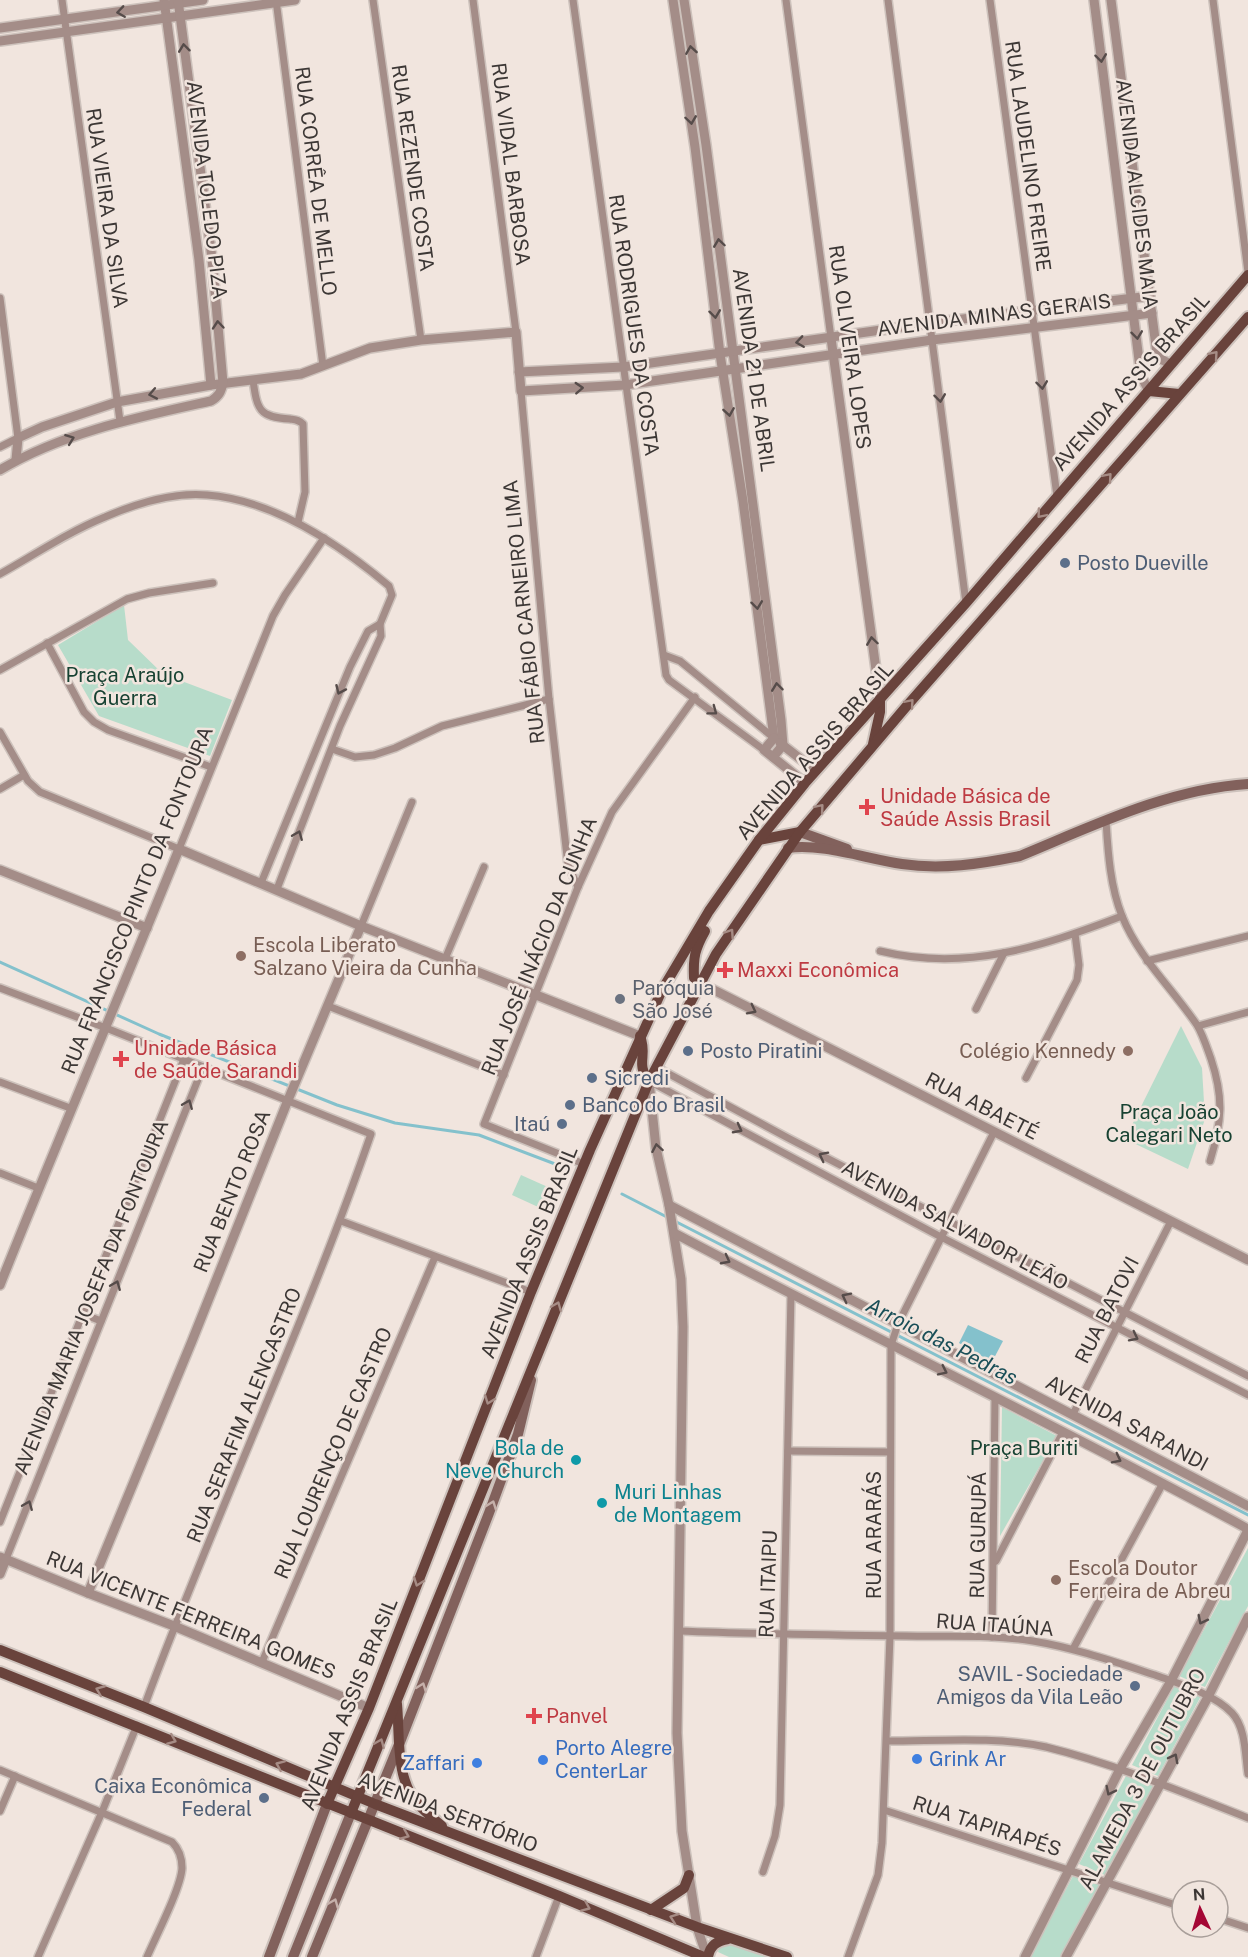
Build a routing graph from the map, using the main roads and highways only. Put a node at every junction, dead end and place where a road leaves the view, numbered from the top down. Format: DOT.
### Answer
graph roads {
  1 [pos="1248,274"];
  2 [pos="1248,316"];
  3 [pos="1149,391"];
  4 [pos="1179,394"];
  5 [pos="880,699"];
  6 [pos="872,747"];
  7 [pos="1248,784"];
  8 [pos="800,832"];
  9 [pos="759,840"];
  10 [pos="789,848"];
  11 [pos="878,860"];
  12 [pos="709,911"];
  13 [pos="700,983"];
  14 [pos="640,1036"];
  15 [pos="649,1081"];
  16 [pos="535,1360"];
  17 [pos="0,1650"];
  18 [pos="0,1672"];
  19 [pos="397,1702"];
  20 [pos="400,1742"];
  21 [pos="334,1787"];
  22 [pos="357,1797"];
  23 [pos="327,1804"];
  24 [pos="375,1804"];
  25 [pos="351,1813"];
  26 [pos="368,1820"];
  27 [pos="447,1830"];
  28 [pos="689,1875"];
  29 [pos="651,1910"];
  30 [pos="728,1939"];
  31 [pos="269,1957"];
  32 [pos="293,1957"];
  33 [pos="312,1957"];
  34 [pos="706,1957"];
  35 [pos="787,1957"];
  1 -- 3 [label="main road, AVENIDA ASSIS BRASIL"];
  4 -- 2 [label="main road, AVENIDA ASSIS BRASIL, one-way"];
  3 -- 4 [label="main road"];
  3 -- 5 [label="main road, AVENIDA ASSIS BRASIL, one-way"];
  6 -- 4 [label="main road, AVENIDA ASSIS BRASIL, one-way"];
  5 -- 6 [label="main road"];
  5 -- 9 [label="main road, AVENIDA ASSIS BRASIL"];
  8 -- 6 [label="main road, AVENIDA ASSIS BRASIL, one-way"];
  7 -- 11 [label="main road"];
  8 -- 9 [label="main road"];
  8 -- 10 [label="main road, AVENIDA ASSIS BRASIL"];
  8 -- 11 [label="main road"];
  9 -- 12 [label="main road, AVENIDA ASSIS BRASIL"];
  10 -- 11 [label="main road"];
  13 -- 10 [label="main road, AVENIDA ASSIS BRASIL, one-way"];
  12 -- 13 [label="main road"];
  12 -- 14 [label="main road, AVENIDA ASSIS BRASIL"];
  13 -- 15 [label="main road, AVENIDA ASSIS BRASIL"];
  14 -- 15 [label="main road"];
  14 -- 21 [label="main road, AVENIDA ASSIS BRASIL, one-way"];
  16 -- 15 [label="main road, AVENIDA ASSIS BRASIL, one-way"];
  16 -- 19 [label="main road, AVENIDA ASSIS BRASIL"];
  20 -- 16 [label="main road, AVENIDA ASSIS BRASIL, one-way"];
  21 -- 17 [label="main road, AVENIDA SERTÓRIO, one-way"];
  18 -- 23 [label="main road, AVENIDA SERTÓRIO, one-way"];
  19 -- 20 [label="main road"];
  22 -- 19 [label="main road, AVENIDA ASSIS BRASIL, one-way"];
  20 -- 24 [label="main road, AVENIDA ASSIS BRASIL"];
  20 -- 27 [label="main road"];
  21 -- 22 [label="main road, AVENIDA SERTÓRIO"];
  21 -- 23 [label="main road, AVENIDA ASSIS BRASIL"];
  22 -- 24 [label="main road, AVENIDA SERTÓRIO"];
  22 -- 25 [label="main road, AVENIDA ASSIS BRASIL"];
  23 -- 25 [label="main road, AVENIDA SERTÓRIO"];
  23 -- 31 [label="main road, AVENIDA ASSIS BRASIL"];
  24 -- 26 [label="main road, AVENIDA ASSIS BRASIL"];
  24 -- 27 [label="main road, AVENIDA SERTÓRIO"];
  25 -- 26 [label="main road, AVENIDA SERTÓRIO"];
  25 -- 32 [label="main road, AVENIDA ASSIS BRASIL"];
  33 -- 26 [label="main road, AVENIDA ASSIS BRASIL, one-way"];
  26 -- 34 [label="main road, AVENIDA SERTÓRIO, one-way"];
  27 -- 29 [label="main road, AVENIDA SERTÓRIO"];
  28 -- 29 [label="main road"];
  30 -- 29 [label="main road, AVENIDA SERTÓRIO, one-way"];
  30 -- 34 [label="main road"];
  30 -- 35 [label="main road, AVENIDA SERTÓRIO"];
}
